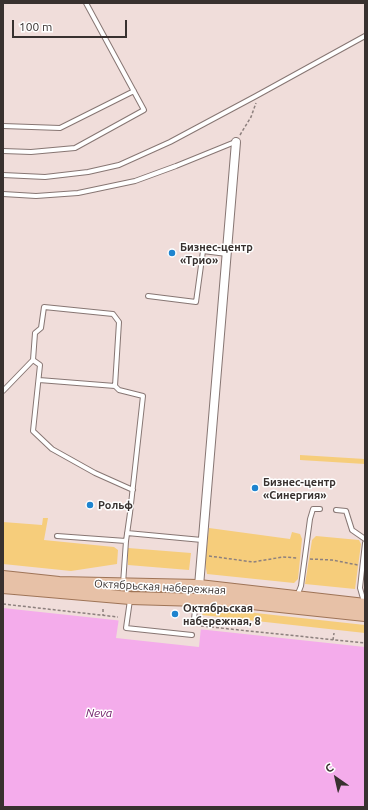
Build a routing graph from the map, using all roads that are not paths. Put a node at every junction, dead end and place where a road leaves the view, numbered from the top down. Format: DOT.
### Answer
graph roads {
  1 [pos="86,3"];
  2 [pos="365,36"];
  3 [pos="134,91"];
  4 [pos="3,126"];
  5 [pos="236,142"];
  6 [pos="3,151"];
  7 [pos="3,175"];
  8 [pos="3,194"];
  9 [pos="227,254"];
  10 [pos="148,296"];
  11 [pos="33,360"];
  12 [pos="39,380"];
  13 [pos="115,386"];
  14 [pos="3,391"];
  15 [pos="133,490"];
  16 [pos="320,509"];
  17 [pos="336,510"];
  18 [pos="127,533"];
  19 [pos="57,536"];
  20 [pos="365,539"];
  21 [pos="202,540"];
  22 [pos="126,542"];
  23 [pos="365,544"];
  24 [pos="3,577"];
  25 [pos="123,584"];
  26 [pos="199,586"];
  27 [pos="3,587"];
  28 [pos="296,597"];
  29 [pos="130,598"];
  30 [pos="196,600"];
  31 [pos="365,605"];
  32 [pos="365,615"];
  33 [pos="194,619"];
  34 [pos="192,635"];
  1 -- 3 [label="lane"];
  2 -- 7 [label="lane"];
  3 -- 4 [label="lane"];
  3 -- 6 [label="lane"];
  5 -- 8 [label="lane"];
  5 -- 9 [label="street"];
  9 -- 10 [label="lane"];
  9 -- 21 [label="street"];
  11 -- 12 [label="lane"];
  11 -- 13 [label="lane"];
  11 -- 14 [label="lane"];
  12 -- 13 [label="lane"];
  12 -- 15 [label="lane"];
  13 -- 15 [label="lane"];
  15 -- 18 [label="lane"];
  16 -- 28 [label="lane"];
  17 -- 20 [label="lane"];
  18 -- 21 [label="lane"];
  18 -- 22 [label="lane"];
  19 -- 22 [label="lane"];
  21 -- 26 [label="street"];
  22 -- 25 [label="lane"];
  23 -- 31 [label="lane"];
  24 -- 25 [label="main road, Октябрьская набережная"];
  25 -- 26 [label="main road, Октябрьская набережная"];
  26 -- 28 [label="main road, Октябрьская набережная"];
  27 -- 29 [label="main road, Октябрьская набережная"];
  28 -- 31 [label="main road, Октябрьская набережная"];
  29 -- 30 [label="main road, Октябрьская набережная"];
  29 -- 34 [label="lane"];
  30 -- 32 [label="main road, Октябрьская набережная"];
  30 -- 33 [label="lane"];
}
